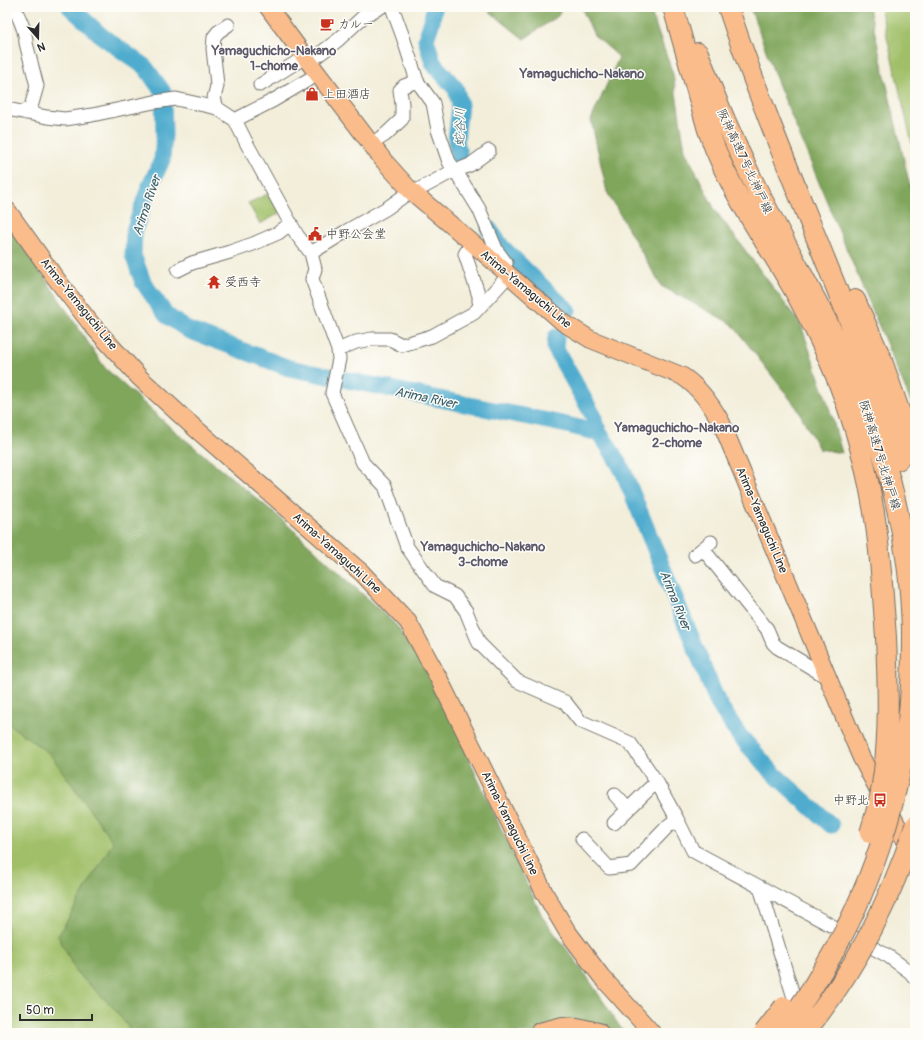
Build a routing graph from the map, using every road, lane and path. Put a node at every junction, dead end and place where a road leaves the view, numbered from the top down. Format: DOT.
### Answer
graph roads {
  1 [pos="14,7"];
  2 [pos="268,7"];
  3 [pos="381,7"];
  4 [pos="392,7"];
  5 [pos="673,7"];
  6 [pos="681,7"];
  7 [pos="728,7"];
  8 [pos="228,25"];
  9 [pos="311,65"];
  10 [pos="417,81"];
  11 [pos="260,85"];
  12 [pos="7,104"];
  13 [pos="217,108"];
  14 [pos="7,109"];
  15 [pos="26,111"];
  16 [pos="235,120"];
  17 [pos="371,144"];
  18 [pos="779,146"];
  19 [pos="489,151"];
  20 [pos="455,170"];
  21 [pos="411,191"];
  22 [pos="7,210"];
  23 [pos="291,224"];
  24 [pos="472,243"];
  25 [pos="311,253"];
  26 [pos="178,270"];
  27 [pos="506,273"];
  28 [pos="481,305"];
  29 [pos="338,354"];
  30 [pos="915,456"];
  31 [pos="915,533"];
  32 [pos="703,549"];
  33 [pos="827,677"];
  34 [pos="915,767"];
  35 [pos="658,784"];
  36 [pos="615,794"];
  37 [pos="628,809"];
  38 [pos="677,819"];
  39 [pos="614,823"];
  40 [pos="915,826"];
  41 [pos="582,839"];
  42 [pos="915,859"];
  43 [pos="760,887"];
  44 [pos="602,976"];
  45 [pos="915,978"];
  46 [pos="540,1033"];
  47 [pos="598,1033"];
  48 [pos="652,1033"];
  49 [pos="662,1033"];
  50 [pos="764,1033"];
  51 [pos="781,1033"];
  52 [pos="798,1033"];
  53 [pos="804,1033"];
  1 -- 15 [label="street"];
  2 -- 9 [label="main road, Arima-Yamaguchi Line"];
  3 -- 9 [label="street"];
  4 -- 10 [label="street"];
  5 -- 50 [label="highway, bridge"];
  6 -- 51 [label="highway, 阪神高速7号北神戸線, bridge"];
  7 -- 18 [label="highway, 阪神高速7号北神戸線"];
  8 -- 13 [label="street"];
  9 -- 11 [label="street"];
  9 -- 16 [label="street"];
  9 -- 17 [label="main road, Arima-Yamaguchi Line"];
  10 -- 17 [label="street"];
  10 -- 20 [label="street"];
  12 -- 15 [label="street"];
  13 -- 15 [label="street"];
  13 -- 16 [label="street"];
  14 -- 15 [label="street"];
  16 -- 23 [label="street"];
  17 -- 21 [label="main road, Arima-Yamaguchi Line"];
  18 -- 30 [label="highway"];
  18 -- 31 [label="highway, 阪神高速7号北神戸線"];
  19 -- 20 [label="street"];
  20 -- 21 [label="street"];
  20 -- 27 [label="street"];
  21 -- 24 [label="main road, Arima-Yamaguchi Line"];
  21 -- 25 [label="street"];
  22 -- 44 [label="main road, Arima-Yamaguchi Line"];
  23 -- 25 [label="street"];
  23 -- 26 [label="street"];
  24 -- 27 [label="main road, Arima-Yamaguchi Line"];
  24 -- 28 [label="street"];
  25 -- 29 [label="street"];
  27 -- 28 [label="street"];
  27 -- 33 [label="main road, Arima-Yamaguchi Line"];
  28 -- 29 [label="street"];
  29 -- 35 [label="street"];
  32 -- 33 [label="street"];
  33 -- 42 [label="main road, Arima-Yamaguchi Line"];
  34 -- 52 [label="highway"];
  35 -- 37 [label="street"];
  35 -- 38 [label="street"];
  36 -- 37 [label="street"];
  37 -- 39 [label="street"];
  38 -- 41 [label="street"];
  38 -- 43 [label="street"];
  40 -- 53 [label="highway, bridge"];
  43 -- 45 [label="street"];
  43 -- 53 [label="street"];
  44 -- 48 [label="main road, Arima-Yamaguchi Line"];
  44 -- 49 [label="main road, Arima-Yamaguchi Line"];
  46 -- 47 [label="highway"];
}
